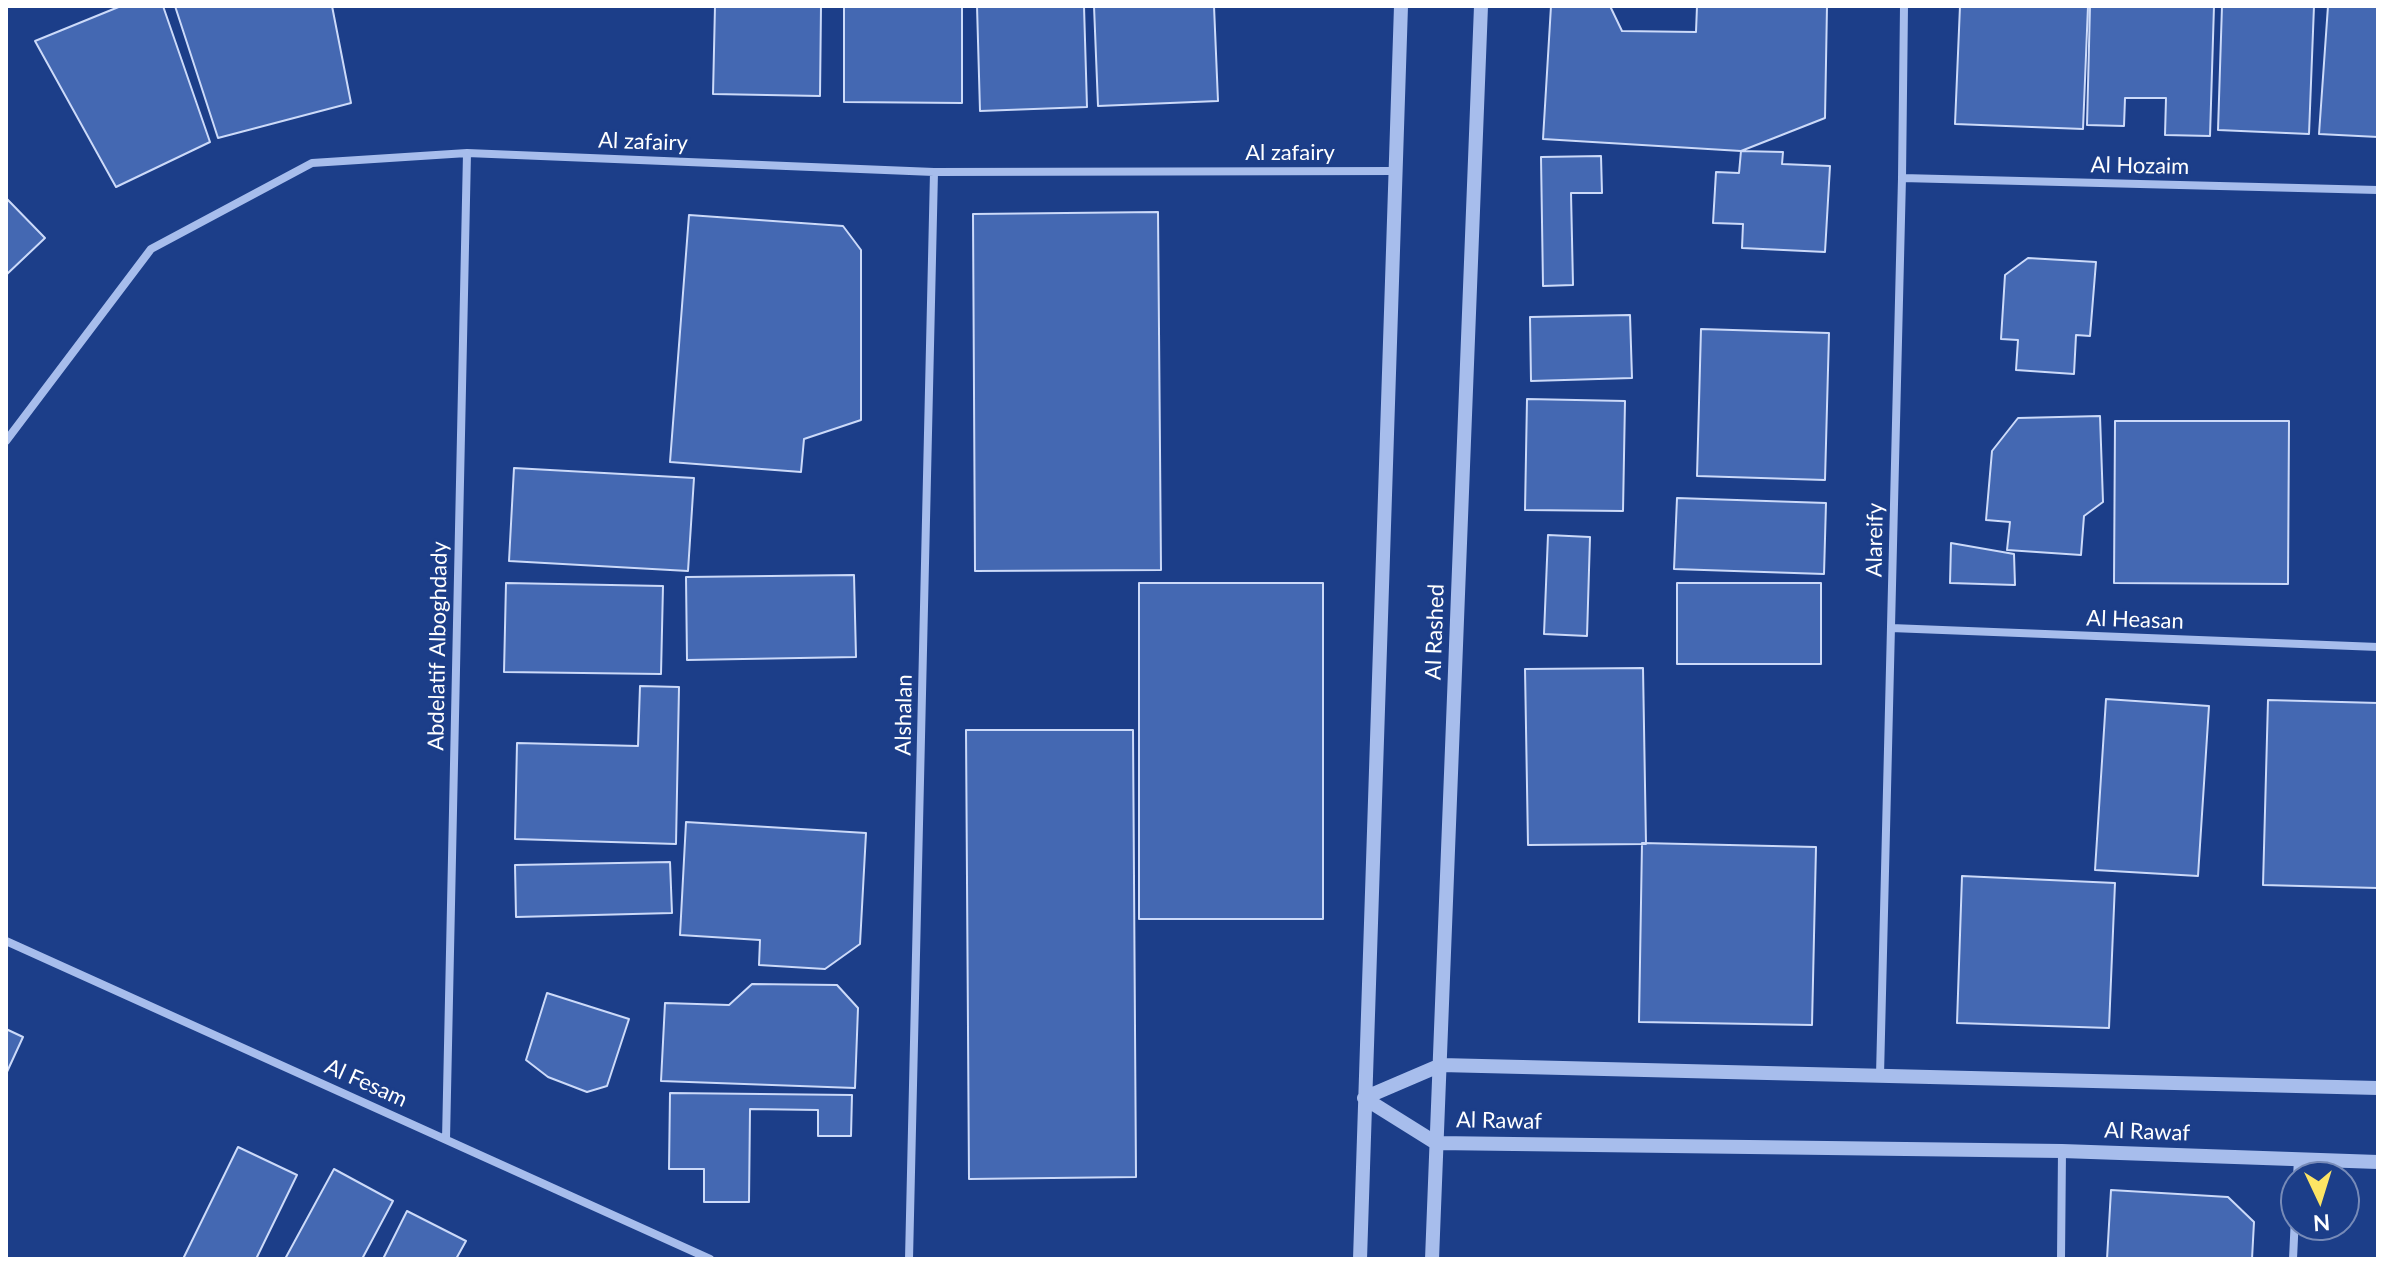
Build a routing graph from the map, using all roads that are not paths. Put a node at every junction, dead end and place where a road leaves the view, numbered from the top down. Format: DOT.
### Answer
graph roads {
  1 [pos="1401,6"];
  2 [pos="1481,6"];
  3 [pos="1904,6"];
  4 [pos="467,153"];
  5 [pos="1397,171"];
  6 [pos="934,172"];
  7 [pos="1902,178"];
  8 [pos="2378,190"];
  9 [pos="6,441"];
  10 [pos="1891,628"];
  11 [pos="2378,647"];
  12 [pos="6,941"];
  13 [pos="1441,1065"];
  14 [pos="1880,1075"];
  15 [pos="2378,1088"];
  16 [pos="1364,1098"];
  17 [pos="446,1139"];
  18 [pos="1436,1143"];
  19 [pos="2062,1151"];
  20 [pos="2298,1159"];
  21 [pos="2378,1162"];
  22 [pos="710,1259"];
  23 [pos="909,1259"];
  24 [pos="1360,1259"];
  25 [pos="1432,1259"];
  26 [pos="2061,1259"];
  1 -- 5 [label="street"];
  2 -- 13 [label="street, Al Rashed"];
  3 -- 7 [label="street, Alareify"];
  4 -- 6 [label="street, Al zafairy"];
  4 -- 9 [label="street, Al zafairy"];
  4 -- 17 [label="street, Abdelatif Alboghdady"];
  5 -- 6 [label="street, Al zafairy"];
  5 -- 16 [label="street"];
  6 -- 23 [label="street, Alshalan"];
  7 -- 8 [label="street, Al Hozaim"];
  7 -- 10 [label="street, Alareify"];
  10 -- 11 [label="street, Al Heasan"];
  10 -- 14 [label="street, Alareify"];
  12 -- 17 [label="street, Al Fesam"];
  13 -- 14 [label="street"];
  13 -- 16 [label="street"];
  13 -- 18 [label="street, Al Rashed"];
  14 -- 15 [label="street"];
  16 -- 18 [label="street, Al Rawaf"];
  16 -- 24 [label="street"];
  17 -- 22 [label="street, Al Fesam"];
  18 -- 19 [label="street, Al Rawaf"];
  18 -- 25 [label="street, Al Rashed"];
  19 -- 20 [label="street, Al Rawaf"];
  19 -- 26 [label="street"];
  20 -- 21 [label="street, Al Rawaf"];
}
